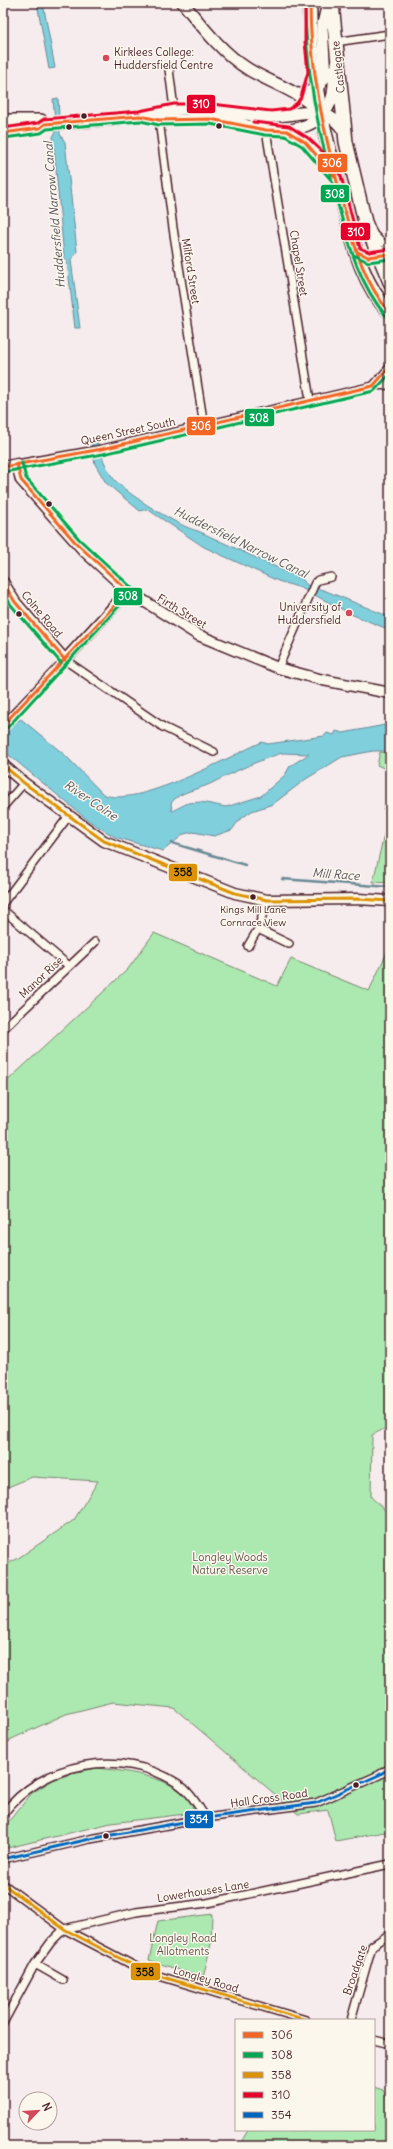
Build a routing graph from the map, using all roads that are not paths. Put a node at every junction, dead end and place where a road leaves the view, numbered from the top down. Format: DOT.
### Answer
graph roads {
  1 [pos="183,3"];
  2 [pos="310,3"];
  3 [pos="328,3"];
  4 [pos="332,3"];
  5 [pos="390,34"];
  6 [pos="335,44"];
  7 [pos="168,69"];
  8 [pos="306,94"];
  9 [pos="174,109"];
  10 [pos="291,114"];
  11 [pos="321,114"];
  12 [pos="140,116"];
  13 [pos="3,120"];
  14 [pos="159,120"];
  15 [pos="45,124"];
  16 [pos="266,130"];
  17 [pos="287,131"];
  18 [pos="344,131"];
  19 [pos="3,133"];
  20 [pos="336,178"];
  21 [pos="365,222"];
  22 [pos="390,245"];
  23 [pos="356,252"];
  24 [pos="384,255"];
  25 [pos="390,282"];
  26 [pos="390,313"];
  27 [pos="390,367"];
  28 [pos="390,382"];
  29 [pos="390,385"];
  30 [pos="377,386"];
  31 [pos="310,400"];
  32 [pos="204,426"];
  33 [pos="17,464"];
  34 [pos="3,467"];
  35 [pos="331,577"];
  36 [pos="3,582"];
  37 [pos="128,591"];
  38 [pos="65,660"];
  39 [pos="278,668"];
  40 [pos="390,693"];
  41 [pos="3,724"];
  42 [pos="214,752"];
  43 [pos="3,765"];
  44 [pos="24,783"];
  45 [pos="3,807"];
  46 [pos="68,817"];
  47 [pos="267,900"];
  48 [pos="390,901"];
  49 [pos="3,903"];
  50 [pos="3,910"];
  51 [pos="258,929"];
  52 [pos="95,942"];
  53 [pos="289,944"];
  54 [pos="248,946"];
  55 [pos="69,966"];
  56 [pos="3,1029"];
  57 [pos="390,1768"];
  58 [pos="3,1814"];
  59 [pos="206,1818"];
  60 [pos="3,1859"];
  61 [pos="390,1864"];
  62 [pos="3,1884"];
  63 [pos="64,1929"];
  64 [pos="390,1934"];
  65 [pos="35,1964"];
  66 [pos="62,1980"];
  67 [pos="303,2019"];
  68 [pos="351,2019"];
  69 [pos="3,2023"];
  70 [pos="375,2040"];
  71 [pos="390,2044"];
  1 -- 8 [label="main road"];
  2 -- 8 [label="highway"];
  3 -- 8 [label="main road"];
  4 -- 6 [label="highway, Castlegate"];
  5 -- 6 [label="street"];
  6 -- 11 [label="main road"];
  6 -- 18 [label="highway, Castlegate"];
  7 -- 9 [label="street"];
  8 -- 10 [label="main road"];
  8 -- 11 [label="highway"];
  9 -- 10 [label="main road"];
  9 -- 12 [label="main road"];
  10 -- 11 [label="main road"];
  11 -- 17 [label="main road"];
  11 -- 18 [label="main road"];
  11 -- 20 [label="highway"];
  12 -- 14 [label="main road"];
  12 -- 15 [label="main road"];
  13 -- 15 [label="main road"];
  14 -- 16 [label="main road"];
  14 -- 32 [label="street, Milford Street"];
  15 -- 19 [label="main road"];
  16 -- 17 [label="main road"];
  16 -- 31 [label="street, Chapel Street"];
  17 -- 20 [label="main road"];
  18 -- 21 [label="highway, Castlegate"];
  20 -- 23 [label="highway"];
  21 -- 22 [label="street"];
  21 -- 24 [label="highway, Castlegate"];
  23 -- 24 [label="street"];
  23 -- 26 [label="highway"];
  24 -- 25 [label="highway, Castlegate"];
  27 -- 30 [label="street"];
  28 -- 30 [label="street, Queen Street South"];
  29 -- 30 [label="street, Queen Street South"];
  30 -- 31 [label="street, Queen Street South"];
  31 -- 32 [label="street, Queen Street South"];
  32 -- 33 [label="street, Queen Street South"];
  33 -- 34 [label="main road, Queen Street South"];
  33 -- 37 [label="main road, Firth Street"];
  35 -- 39 [label="street"];
  36 -- 38 [label="main road, Colne Road"];
  37 -- 38 [label="main road"];
  37 -- 39 [label="main road, Firth Street"];
  38 -- 41 [label="street"];
  38 -- 42 [label="street"];
  39 -- 40 [label="main road, Firth Street"];
  43 -- 44 [label="main road"];
  44 -- 45 [label="street"];
  44 -- 46 [label="main road"];
  46 -- 47 [label="main road"];
  46 -- 49 [label="street"];
  47 -- 48 [label="main road"];
  47 -- 51 [label="street"];
  50 -- 55 [label="street"];
  51 -- 53 [label="street"];
  51 -- 54 [label="street"];
  52 -- 55 [label="street, Manor Rise"];
  55 -- 56 [label="street, Manor Rise"];
  57 -- 59 [label="street, Hall Cross Road"];
  58 -- 59 [label="street"];
  59 -- 60 [label="street, Hall Cross Road"];
  61 -- 63 [label="street, Lowerhouses Lane"];
  62 -- 63 [label="street, Longley Road"];
  63 -- 65 [label="street"];
  63 -- 67 [label="street, Longley Road"];
  64 -- 68 [label="street, Broadgate"];
  65 -- 66 [label="street"];
  65 -- 69 [label="street"];
  70 -- 71 [label="street"];
}
